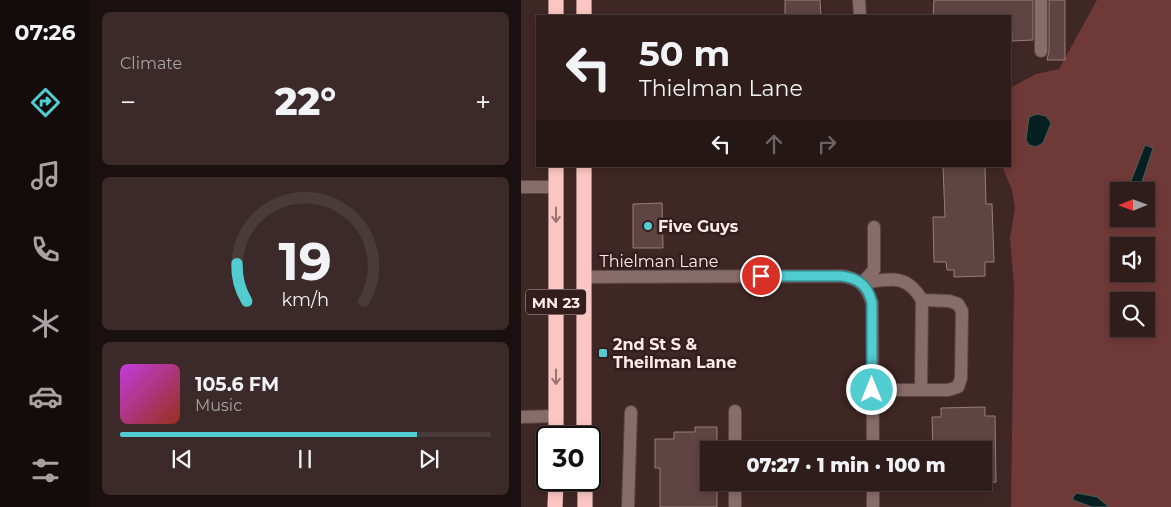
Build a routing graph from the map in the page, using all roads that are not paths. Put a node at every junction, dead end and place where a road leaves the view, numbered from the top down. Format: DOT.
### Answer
graph roads {
  1 [pos="556,0"];
  2 [pos="584,0"];
  3 [pos="859,0"];
  4 [pos="1041,0"];
  5 [pos="556,15"];
  6 [pos="584,15"];
  7 [pos="860,15"];
  8 [pos="1041,51"];
  9 [pos="556,167"];
  10 [pos="584,167"];
  11 [pos="521,187"];
  12 [pos="556,187"];
  13 [pos="874,227"];
  14 [pos="584,277"];
  15 [pos="863,283"];
  16 [pos="922,300"];
  17 [pos="872,390"];
  18 [pos="921,390"];
  19 [pos="631,412"];
  20 [pos="735,412"];
  21 [pos="556,416"];
  22 [pos="521,417"];
  23 [pos="556,426"];
  24 [pos="585,426"];
  25 [pos="735,441"];
  26 [pos="873,441"];
  27 [pos="556,491"];
  28 [pos="585,491"];
  29 [pos="735,491"];
  30 [pos="873,491"];
  31 [pos="555,507"];
  32 [pos="585,507"];
  33 [pos="628,507"];
  34 [pos="735,507"];
  35 [pos="873,507"];
  1 -- 5 [label="highway"];
  2 -- 6 [label="highway"];
  3 -- 7 [label="street"];
  4 -- 8 [label="street"];
  9 -- 12 [label="highway, MN 23"];
  10 -- 14 [label="highway, MN 23"];
  11 -- 12 [label="street"];
  12 -- 21 [label="highway, MN 23, one-way"];
  13 -- 15 [label="street"];
  14 -- 15 [label="street, Thielman Lane"];
  14 -- 24 [label="highway, MN 23"];
  15 -- 16 [label="street"];
  15 -- 17 [label="street"];
  16 -- 18 [label="street"];
  16 -- 18 [label="street"];
  17 -- 18 [label="street"];
  17 -- 26 [label="street"];
  19 -- 33 [label="street"];
  20 -- 25 [label="street"];
  21 -- 22 [label="street"];
  21 -- 23 [label="highway, MN 23"];
  27 -- 31 [label="highway"];
  28 -- 32 [label="highway"];
  29 -- 34 [label="street"];
  30 -- 35 [label="street"];
}
